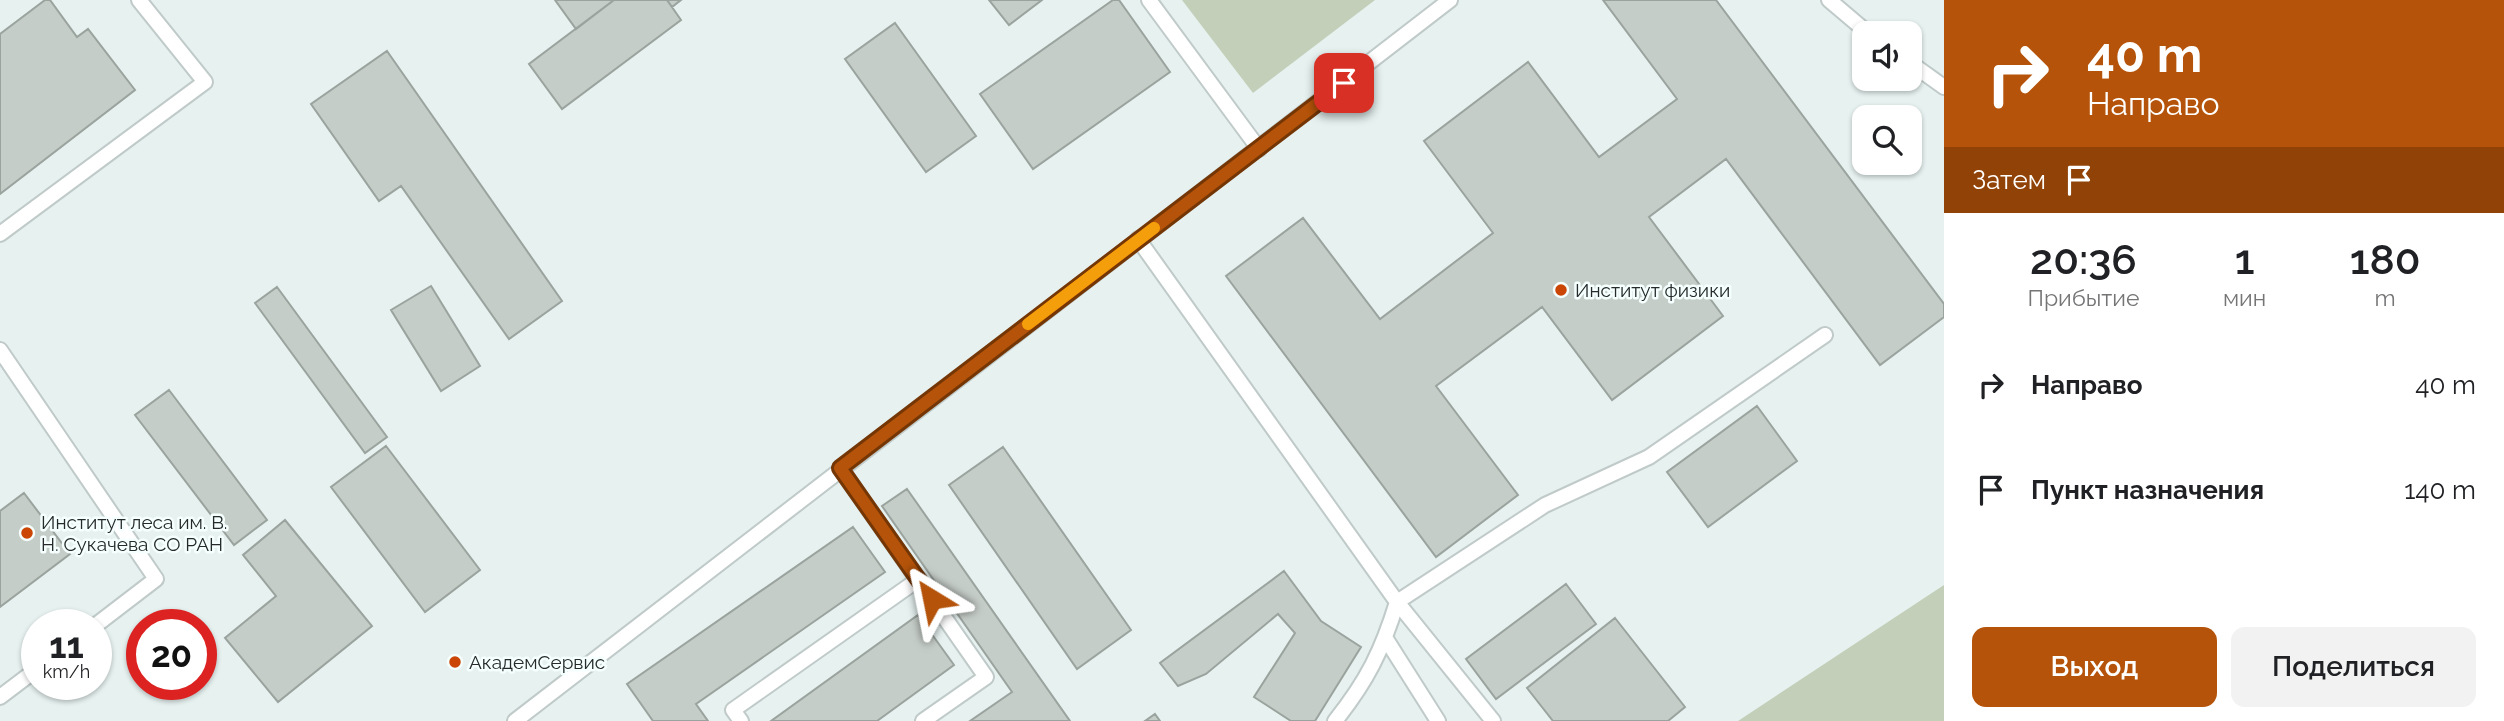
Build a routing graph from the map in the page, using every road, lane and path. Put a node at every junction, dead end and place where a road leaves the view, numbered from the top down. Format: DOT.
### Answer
graph roads {
  1 [pos="139,0"];
  2 [pos="1149,0"];
  3 [pos="1450,0"];
  4 [pos="1829,0"];
  5 [pos="1854,21"];
  6 [pos="1922,71"];
  7 [pos="1944,87"];
  8 [pos="1259,149"];
  9 [pos="0,234"];
  10 [pos="1139,239"];
  11 [pos="1825,335"];
  12 [pos="0,350"];
  13 [pos="840,468"];
  14 [pos="919,579"];
  15 [pos="1397,602"];
  16 [pos="112,613"];
  17 [pos="1386,639"];
  18 [pos="21,681"];
  19 [pos="0,697"];
  20 [pos="515,721"];
  21 [pos="741,721"];
  22 [pos="923,721"];
  23 [pos="1335,721"];
  24 [pos="1438,721"];
  25 [pos="1493,721"];
  1 -- 9 [label="lane"];
  2 -- 8 [label="lane"];
  3 -- 8 [label="lane"];
  4 -- 5 [label="lane"];
  6 -- 7 [label="lane"];
  8 -- 10 [label="lane"];
  10 -- 13 [label="lane"];
  10 -- 15 [label="lane"];
  11 -- 15 [label="lane"];
  12 -- 16 [label="lane"];
  13 -- 14 [label="lane"];
  13 -- 20 [label="lane"];
  14 -- 21 [label="lane"];
  14 -- 22 [label="lane"];
  15 -- 17 [label="lane"];
  15 -- 25 [label="lane"];
  17 -- 23 [label="lane"];
  17 -- 24 [label="lane"];
  18 -- 19 [label="lane"];
}
